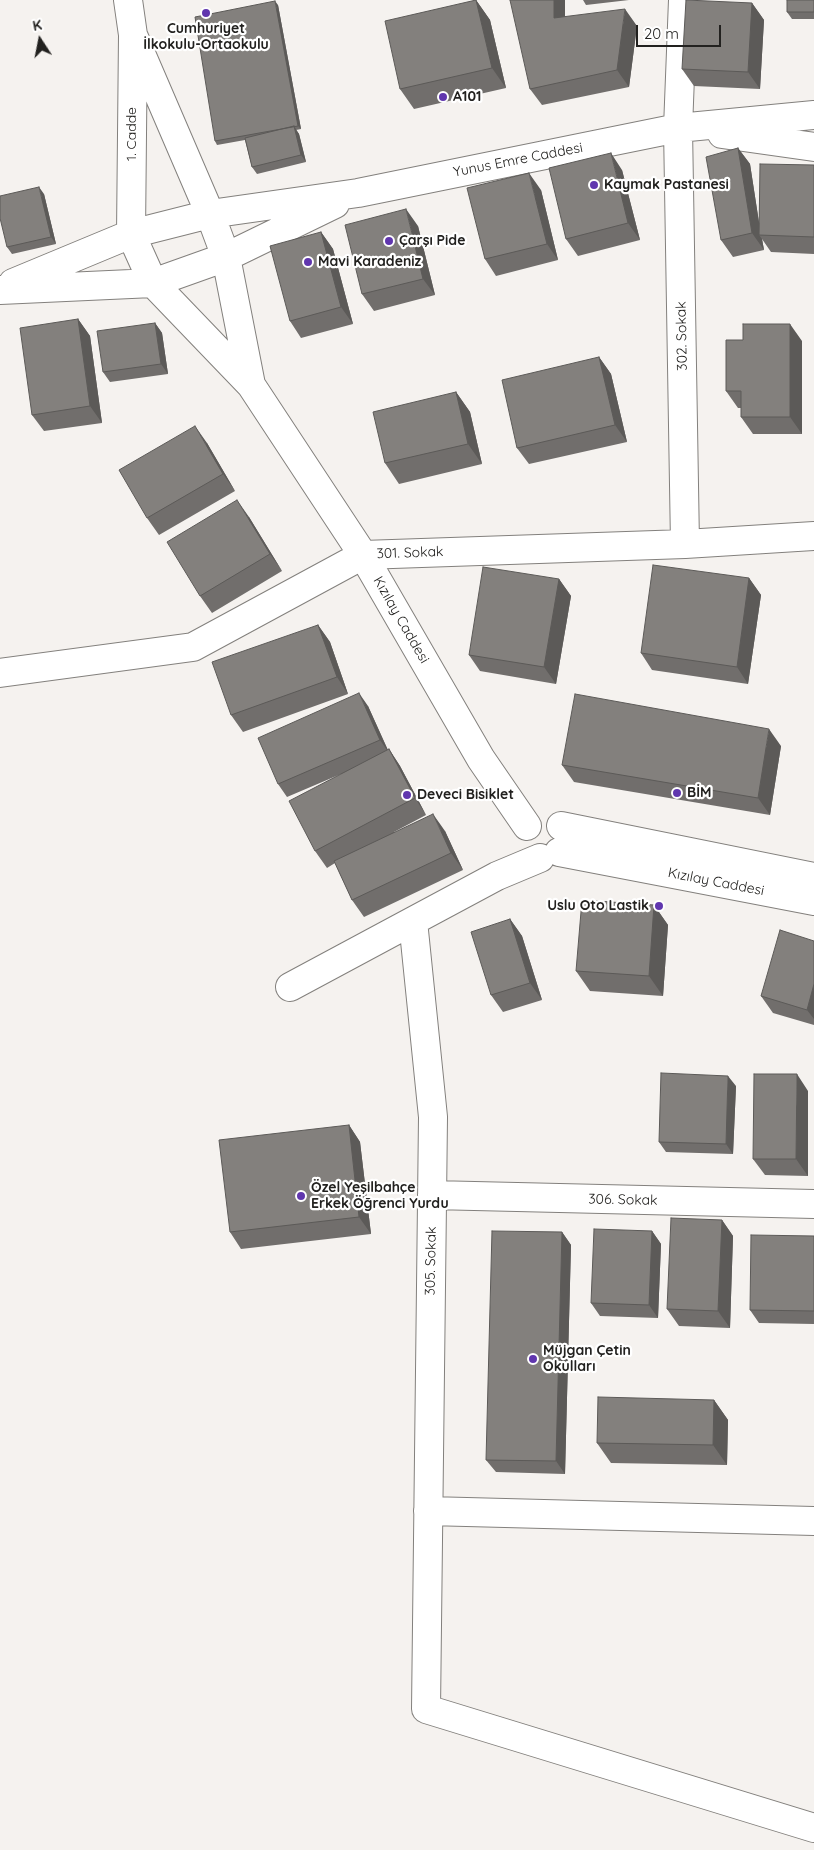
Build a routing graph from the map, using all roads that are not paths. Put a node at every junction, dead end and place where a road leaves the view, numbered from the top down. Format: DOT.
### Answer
graph roads {
  1 [pos="128,0"];
  2 [pos="683,0"];
  3 [pos="132,35"];
  4 [pos="814,115"];
  5 [pos="678,128"];
  6 [pos="814,147"];
  7 [pos="358,193"];
  8 [pos="210,214"];
  9 [pos="131,234"];
  10 [pos="226,257"];
  11 [pos="153,284"];
  12 [pos="0,290"];
  13 [pos="251,384"];
  14 [pos="814,536"];
  15 [pos="685,544"];
  16 [pos="363,555"];
  17 [pos="0,673"];
  18 [pos="543,836"];
  19 [pos="814,877"];
  20 [pos="814,901"];
  21 [pos="413,921"];
  22 [pos="290,987"];
  23 [pos="432,1195"];
  24 [pos="814,1204"];
  25 [pos="428,1511"];
  26 [pos="814,1521"];
  27 [pos="814,1828"];
  1 -- 3 [label="street, 1. Cadde"];
  2 -- 5 [label="street, 302. Sokak"];
  3 -- 8 [label="street, 1. Cadde"];
  3 -- 9 [label="street, 1. Cadde"];
  4 -- 5 [label="street, Yunus Emre Caddesi"];
  5 -- 6 [label="street, Yunus Emre Caddesi"];
  5 -- 7 [label="street, Yunus Emre Caddesi"];
  5 -- 15 [label="street, 302. Sokak"];
  7 -- 8 [label="street, Yunus Emre Caddesi"];
  7 -- 10 [label="street, Yunus Emre Caddesi"];
  8 -- 9 [label="street, Yunus Emre Caddesi"];
  8 -- 10 [label="street, 1. Cadde"];
  9 -- 11 [label="street"];
  9 -- 12 [label="street"];
  10 -- 11 [label="street, Yunus Emre Caddesi"];
  10 -- 13 [label="street, Kızılay Caddesi"];
  11 -- 12 [label="street"];
  11 -- 13 [label="street, Kızılay Caddesi"];
  13 -- 16 [label="street, Kızılay Caddesi"];
  14 -- 15 [label="street, 301. Sokak"];
  15 -- 16 [label="street, 301. Sokak"];
  16 -- 17 [label="street, 301. Sokak"];
  16 -- 18 [label="street, Kızılay Caddesi"];
  18 -- 19 [label="street, Kızılay Caddesi"];
  18 -- 20 [label="street, Kızılay Caddesi"];
  18 -- 21 [label="street"];
  21 -- 22 [label="street"];
  21 -- 23 [label="street, 305. Sokak"];
  23 -- 24 [label="street, 306. Sokak"];
  23 -- 25 [label="street, 305. Sokak"];
  25 -- 26 [label="street"];
  25 -- 27 [label="street, 305. Sokak"];
}
